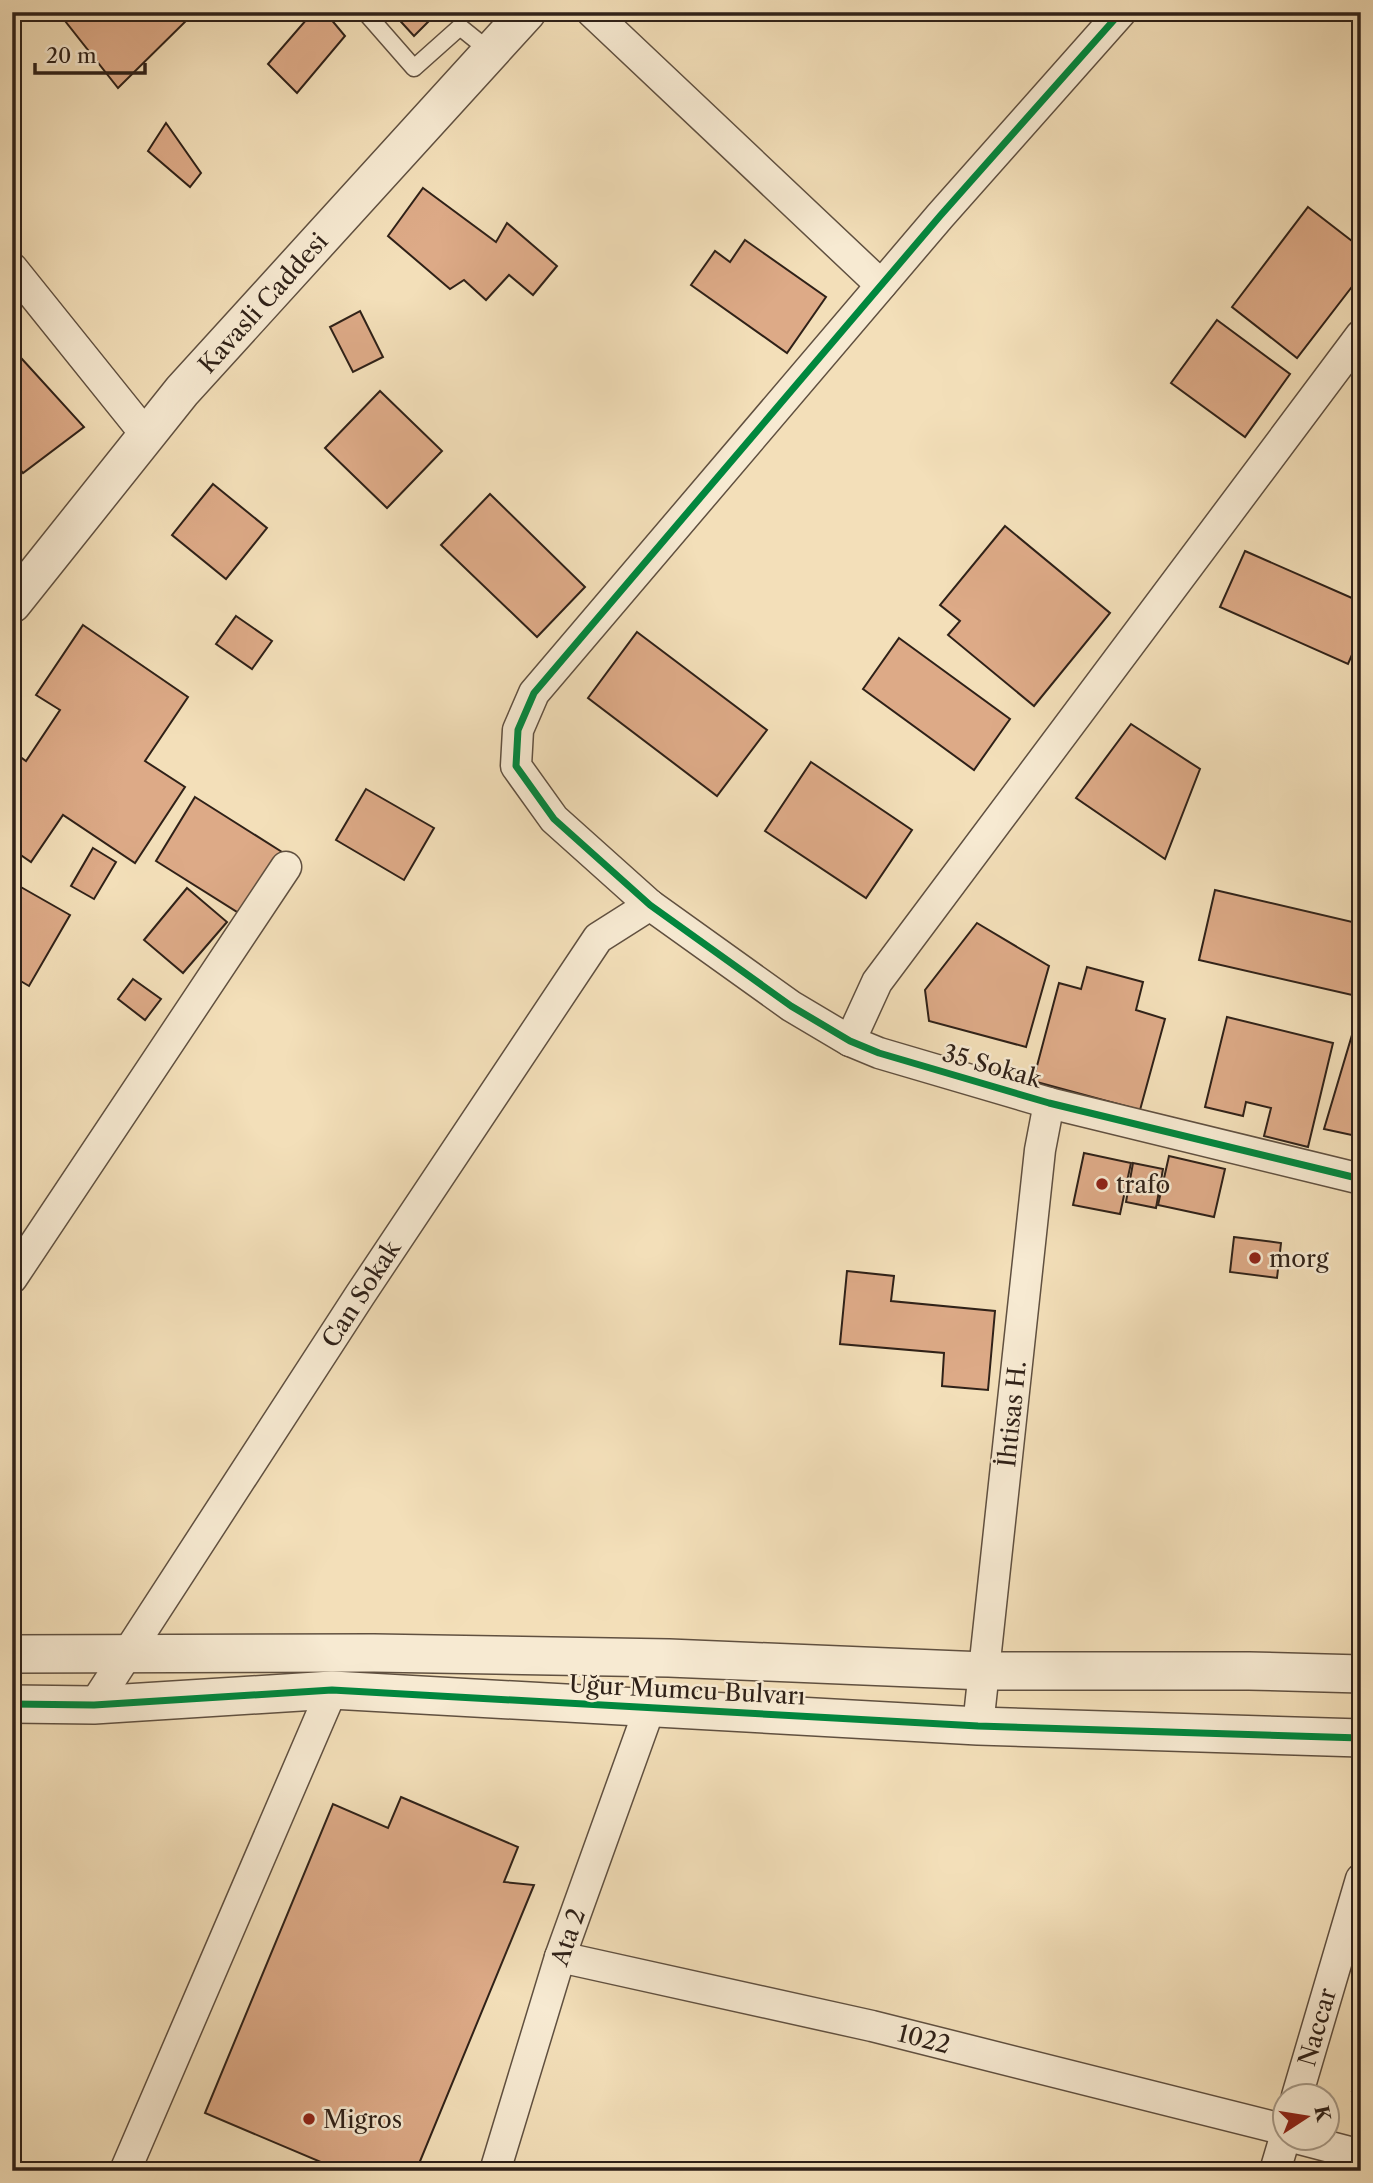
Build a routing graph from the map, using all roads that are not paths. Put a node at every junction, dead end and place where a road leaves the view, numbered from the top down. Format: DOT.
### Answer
graph roads {
  1 [pos="365,12"];
  2 [pos="527,12"];
  3 [pos="592,12"];
  4 [pos="1121,12"];
  5 [pos="491,52"];
  6 [pos="12,268"];
  7 [pos="881,285"];
  8 [pos="1361,335"];
  9 [pos="147,436"];
  10 [pos="12,604"];
  11 [pos="286,867"];
  12 [pos="650,905"];
  13 [pos="850,1041"];
  14 [pos="1049,1103"];
  15 [pos="1361,1179"];
  16 [pos="12,1278"];
  17 [pos="12,1654"];
  18 [pos="127,1654"];
  19 [pos="985,1671"];
  20 [pos="1361,1674"];
  21 [pos="332,1690"];
  22 [pos="12,1704"];
  23 [pos="94,1705"];
  24 [pos="650,1707"];
  25 [pos="978,1726"];
  26 [pos="1361,1738"];
  27 [pos="1361,1879"];
  28 [pos="560,1958"];
  29 [pos="1301,2082"];
  30 [pos="1272,2128"];
  31 [pos="1342,2150"];
  32 [pos="1280,2152"];
  33 [pos="1361,2155"];
  34 [pos="125,2171"];
  35 [pos="495,2171"];
  36 [pos="1275,2171"];
  1 -- 5 [label="lane"];
  2 -- 5 [label="street, Kavasli Caddesi"];
  3 -- 7 [label="street"];
  4 -- 7 [label="street, 35 Sokak"];
  5 -- 9 [label="street, Kavasli Caddesi"];
  6 -- 9 [label="street"];
  7 -- 12 [label="street, 35 Sokak"];
  8 -- 13 [label="street"];
  9 -- 10 [label="street, Kavasli Caddesi"];
  11 -- 16 [label="street"];
  12 -- 13 [label="street, 35 Sokak"];
  12 -- 18 [label="street, Can Sokak"];
  13 -- 14 [label="street, 35 Sokak"];
  14 -- 15 [label="street, 35 Sokak"];
  14 -- 19 [label="street, İhtisas H."];
  17 -- 18 [label="street, Uğur Mumcu Bulvarı"];
  18 -- 19 [label="street, Uğur Mumcu Bulvarı"];
  18 -- 23 [label="street, Can Sokak"];
  19 -- 20 [label="street, Uğur Mumcu Bulvarı"];
  19 -- 25 [label="street, İhtisas H."];
  21 -- 23 [label="street, Uğur Mumcu Bulvarı"];
  21 -- 24 [label="street, Uğur Mumcu Bulvarı"];
  21 -- 34 [label="street"];
  22 -- 23 [label="street, Uğur Mumcu Bulvarı"];
  24 -- 25 [label="street, Uğur Mumcu Bulvarı"];
  24 -- 28 [label="street, Ata 2"];
  25 -- 26 [label="street, Uğur Mumcu Bulvarı"];
  27 -- 29 [label="street, Naccar"];
  28 -- 30 [label="street, 1022"];
  28 -- 35 [label="street, Ata 2"];
  31 -- 33 [label="street"];
  32 -- 36 [label="street"];
}
